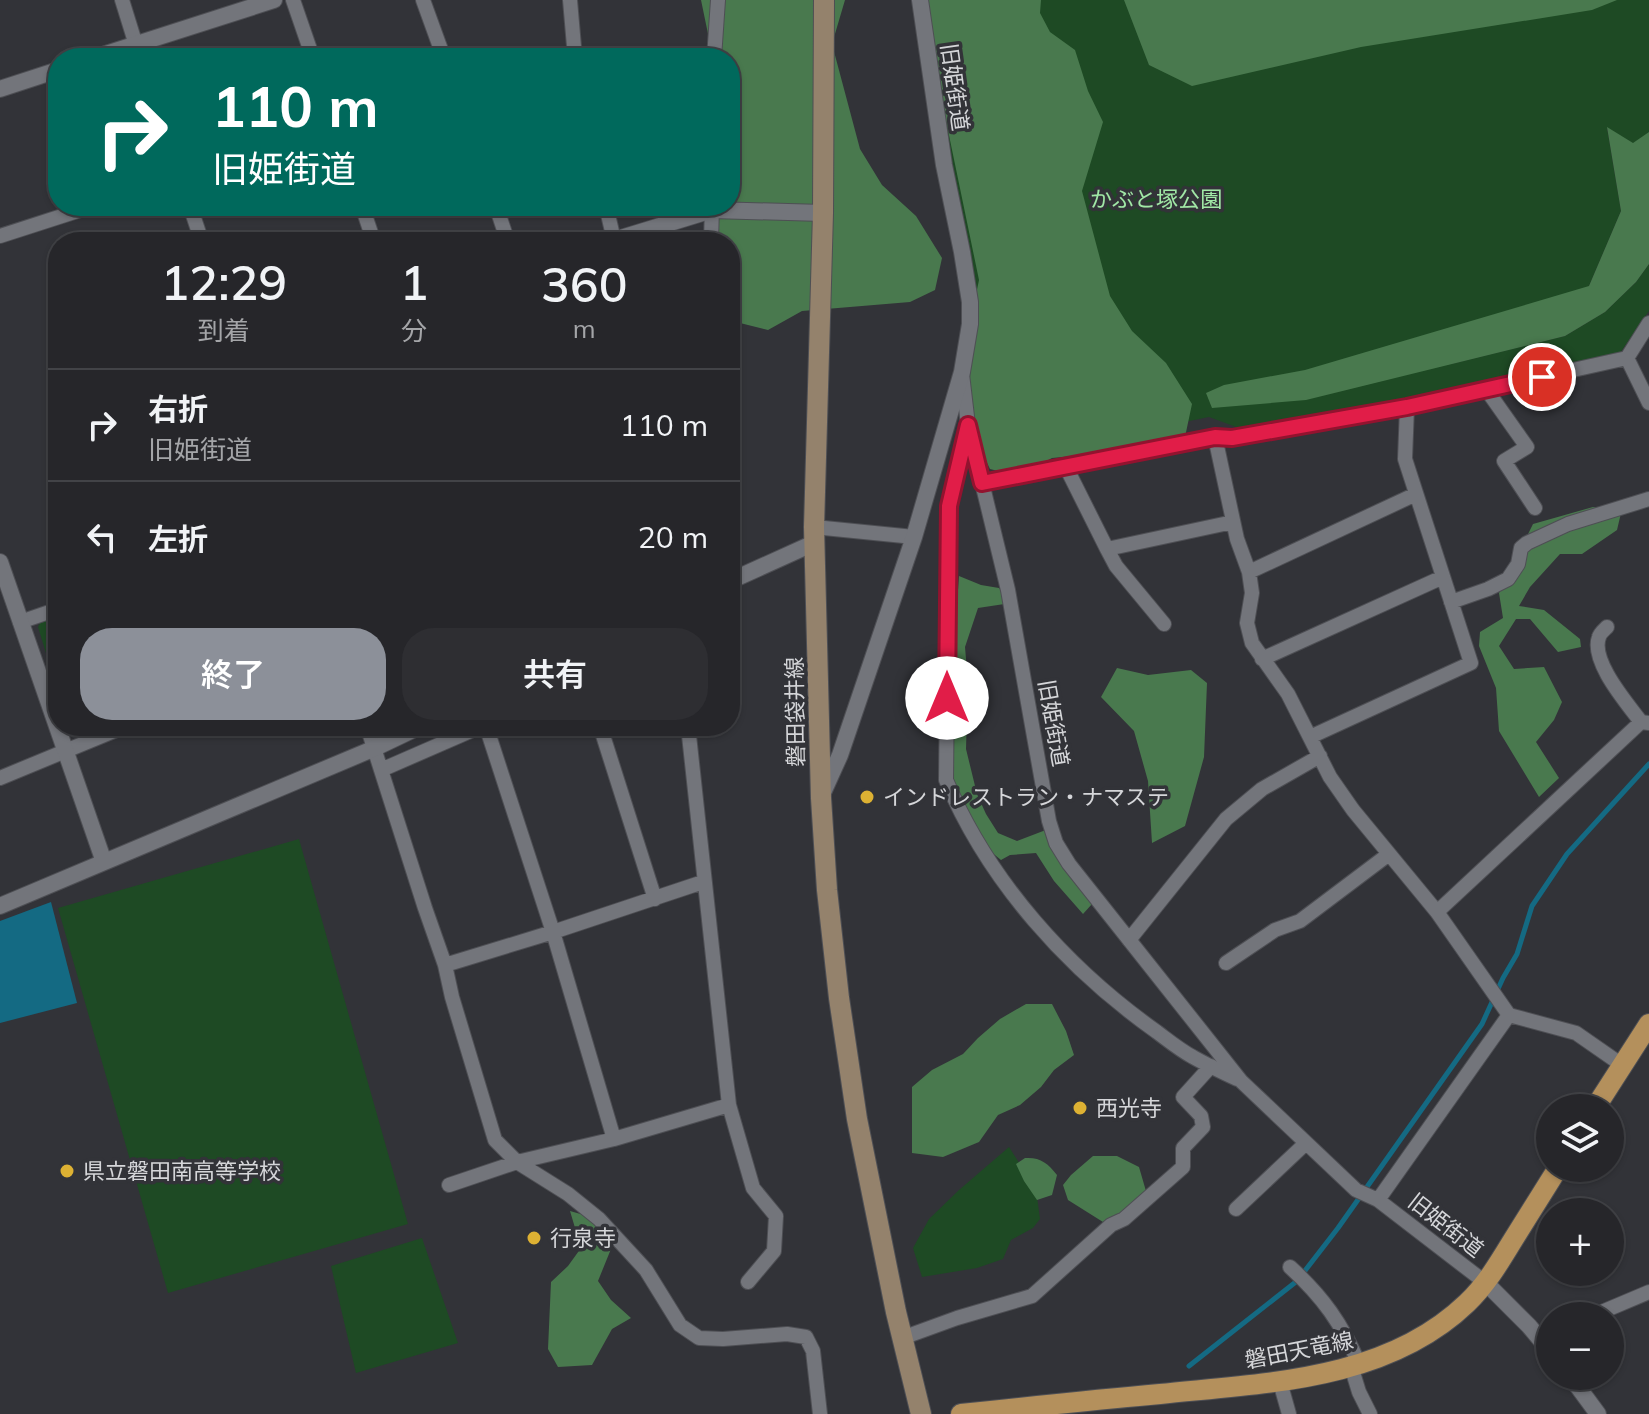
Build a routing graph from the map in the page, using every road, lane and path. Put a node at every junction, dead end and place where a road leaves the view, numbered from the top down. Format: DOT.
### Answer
graph roads {
  1 [pos="122,0"];
  2 [pos="274,0"];
  3 [pos="293,0"];
  4 [pos="423,0"];
  5 [pos="570,0"];
  6 [pos="718,0"];
  7 [pos="824,0"];
  8 [pos="920,0"];
  9 [pos="137,48"];
  10 [pos="146,48"];
  11 [pos="310,48"];
  12 [pos="440,48"];
  13 [pos="574,48"];
  14 [pos="715,48"];
  15 [pos="48,73"];
  16 [pos="0,89"];
  17 [pos="740,209"];
  18 [pos="823,213"];
  19 [pos="62,216"];
  20 [pos="688,216"];
  21 [pos="639,232"];
  22 [pos="0,236"];
  23 [pos="1649,323"];
  24 [pos="1627,358"];
  25 [pos="962,372"];
  26 [pos="1486,389"];
  27 [pos="1649,403"];
  28 [pos="1407,407"];
  29 [pos="968,425"];
  30 [pos="1215,437"];
  31 [pos="1066,467"];
  32 [pos="982,483"];
  33 [pos="1416,494"];
  34 [pos="1649,499"];
  35 [pos="1535,508"];
  36 [pos="1233,522"];
  37 [pos="814,535"];
  38 [pos="914,537"];
  39 [pos="1107,549"];
  40 [pos="0,562"];
  41 [pos="1249,572"];
  42 [pos="740,576"];
  43 [pos="1443,577"];
  44 [pos="1451,602"];
  45 [pos="48,612"];
  46 [pos="20,622"];
  47 [pos="1164,624"];
  48 [pos="1607,627"];
  49 [pos="1262,659"];
  50 [pos="48,702"];
  51 [pos="1645,722"];
  52 [pos="60,736"];
  53 [pos="102,736"];
  54 [pos="371,736"];
  55 [pos="400,736"];
  56 [pos="461,736"];
  57 [pos="487,736"];
  58 [pos="603,736"];
  59 [pos="689,736"];
  60 [pos="1310,737"];
  61 [pos="375,748"];
  62 [pos="65,751"];
  63 [pos="1320,756"];
  64 [pos="381,770"];
  65 [pos="0,778"];
  66 [pos="821,798"];
  67 [pos="1389,854"];
  68 [pos="104,862"];
  69 [pos="703,882"];
  70 [pos="655,899"];
  71 [pos="0,906"];
  72 [pos="1437,912"];
  73 [pos="553,932"];
  74 [pos="1129,940"];
  75 [pos="1226,963"];
  76 [pos="445,965"];
  77 [pos="1509,1015"];
  78 [pos="1649,1024"];
  79 [pos="1622,1065"];
  80 [pos="1211,1066"];
  81 [pos="1241,1081"];
  82 [pos="1604,1094"];
  83 [pos="729,1105"];
  84 [pos="614,1139"];
  85 [pos="1306,1143"];
  86 [pos="517,1162"];
  87 [pos="1549,1182"];
  88 [pos="449,1185"];
  89 [pos="1378,1200"];
  90 [pos="1236,1209"];
  91 [pos="1290,1267"];
  92 [pos="748,1282"];
  93 [pos="1486,1283"];
  94 [pos="1649,1292"];
  95 [pos="1624,1303"];
  96 [pos="1536,1334"];
  97 [pos="902,1338"];
  98 [pos="1355,1365"];
  99 [pos="1280,1382"];
  100 [pos="1580,1390"];
  101 [pos="1110,1406"];
  102 [pos="820,1414"];
  103 [pos="921,1414"];
  104 [pos="961,1414"];
  105 [pos="1289,1414"];
  106 [pos="1370,1414"];
  107 [pos="1598,1414"];
  1 -- 9 [label="street"];
  2 -- 10 [label="street"];
  3 -- 11 [label="street"];
  4 -- 12 [label="street"];
  5 -- 13 [label="street"];
  6 -- 14 [label="street"];
  7 -- 18 [label="main road, 磐田袋井線"];
  8 -- 25 [label="street, 旧姫街道"];
  15 -- 16 [label="street"];
  17 -- 18 [label="street"];
  18 -- 37 [label="main road, 磐田袋井線"];
  19 -- 22 [label="street"];
  20 -- 21 [label="street"];
  23 -- 24 [label="street"];
  24 -- 26 [label="street"];
  24 -- 27 [label="street"];
  25 -- 29 [label="street, 旧姫街道"];
  25 -- 38 [label="street"];
  26 -- 28 [label="street"];
  26 -- 35 [label="street"];
  28 -- 30 [label="street"];
  28 -- 33 [label="street"];
  29 -- 32 [label="street, 旧姫街道"];
  29 -- 80 [label="street"];
  30 -- 31 [label="street"];
  30 -- 36 [label="street"];
  31 -- 32 [label="street"];
  31 -- 39 [label="street"];
  32 -- 74 [label="street, 旧姫街道"];
  33 -- 41 [label="street"];
  33 -- 43 [label="street"];
  34 -- 44 [label="street"];
  36 -- 39 [label="street"];
  36 -- 41 [label="street"];
  37 -- 38 [label="street"];
  37 -- 42 [label="street"];
  37 -- 66 [label="main road, 磐田袋井線"];
  38 -- 66 [label="street"];
  39 -- 47 [label="street"];
  40 -- 46 [label="street"];
  41 -- 49 [label="street"];
  43 -- 44 [label="street"];
  43 -- 49 [label="street"];
  44 -- 60 [label="street"];
  45 -- 46 [label="street"];
  46 -- 50 [label="street"];
  48 -- 51 [label="street"];
  49 -- 60 [label="street"];
  51 -- 72 [label="street"];
  52 -- 62 [label="street"];
  53 -- 62 [label="street"];
  54 -- 61 [label="street"];
  55 -- 61 [label="street"];
  56 -- 64 [label="street"];
  57 -- 73 [label="street"];
  58 -- 70 [label="street"];
  59 -- 69 [label="street"];
  60 -- 63 [label="street"];
  61 -- 64 [label="street"];
  61 -- 68 [label="street"];
  62 -- 65 [label="street"];
  62 -- 68 [label="street"];
  63 -- 67 [label="street"];
  63 -- 74 [label="street"];
  64 -- 76 [label="street"];
  66 -- 97 [label="main road, 磐田袋井線"];
  67 -- 72 [label="street"];
  67 -- 75 [label="street"];
  68 -- 71 [label="street"];
  69 -- 70 [label="street"];
  69 -- 83 [label="street"];
  70 -- 73 [label="street"];
  72 -- 77 [label="street"];
  73 -- 76 [label="street"];
  73 -- 84 [label="street"];
  74 -- 81 [label="street, 旧姫街道"];
  76 -- 86 [label="street"];
  77 -- 79 [label="street"];
  77 -- 89 [label="street"];
  78 -- 79 [label="main road"];
  79 -- 82 [label="main road"];
  80 -- 81 [label="street"];
  80 -- 97 [label="street"];
  81 -- 85 [label="street, 旧姫街道"];
  83 -- 84 [label="street"];
  83 -- 92 [label="street"];
  84 -- 86 [label="street"];
  85 -- 89 [label="street, 旧姫街道"];
  85 -- 90 [label="street"];
  86 -- 88 [label="street"];
  86 -- 102 [label="street"];
  87 -- 93 [label="main road, 磐田天竜線"];
  89 -- 93 [label="street, 旧姫街道"];
  91 -- 98 [label="street"];
  93 -- 96 [label="street"];
  93 -- 98 [label="main road, 磐田天竜線"];
  94 -- 95 [label="street"];
  97 -- 103 [label="main road, 磐田袋井線"];
  98 -- 99 [label="main road, 磐田天竜線"];
  98 -- 106 [label="street"];
  99 -- 101 [label="main road, 磐田天竜線"];
  99 -- 105 [label="street"];
  100 -- 107 [label="street"];
  101 -- 104 [label="main road, 磐田天竜線"];
}
